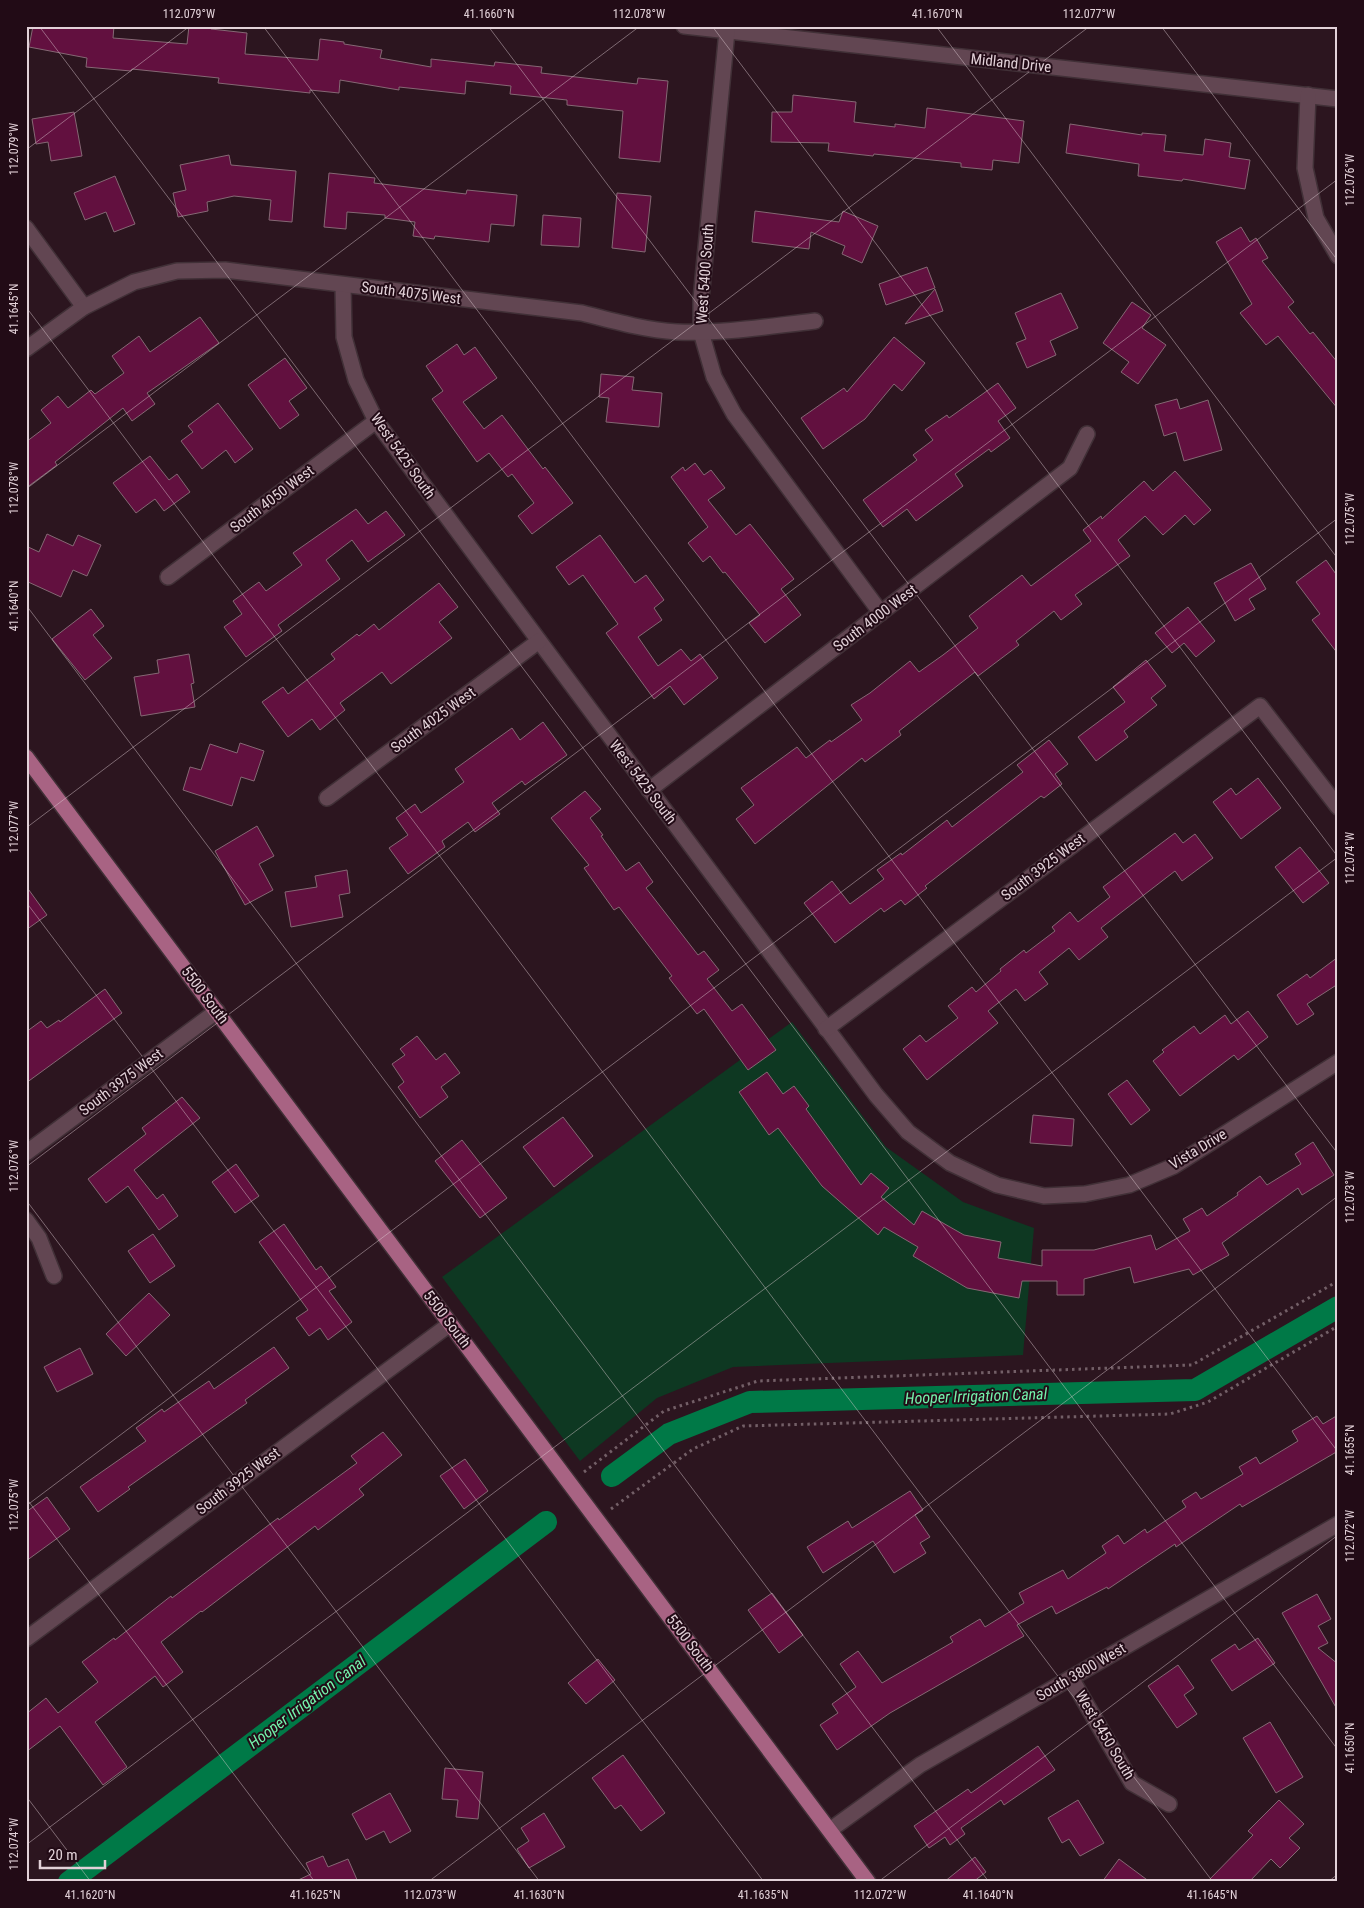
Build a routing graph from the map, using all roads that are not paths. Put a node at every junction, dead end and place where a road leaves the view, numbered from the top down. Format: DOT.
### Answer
graph roads {
  1 [pos="684,26"];
  2 [pos="728,31"];
  3 [pos="1308,96"];
  4 [pos="1338,99"];
  5 [pos="26,228"];
  6 [pos="1338,256"];
  7 [pos="343,285"];
  8 [pos="84,307"];
  9 [pos="815,321"];
  10 [pos="701,332"];
  11 [pos="26,349"];
  12 [pos="376,421"];
  13 [pos="1087,434"];
  14 [pos="168,577"];
  15 [pos="881,613"];
  16 [pos="539,641"];
  17 [pos="26,757"];
  18 [pos="650,790"];
  19 [pos="327,798"];
  20 [pos="1338,807"];
  21 [pos="216,1011"];
  22 [pos="826,1029"];
  23 [pos="1338,1062"];
  24 [pos="26,1153"];
  25 [pos="1044,1196"];
  26 [pos="26,1220"];
  27 [pos="54,1276"];
  28 [pos="450,1324"];
  29 [pos="1338,1524"];
  30 [pos="26,1639"];
  31 [pos="1071,1678"];
  32 [pos="1169,1804"];
  33 [pos="830,1830"];
  34 [pos="868,1882"];
  1 -- 2 [label="street, Midland Drive"];
  2 -- 3 [label="street, Midland Drive"];
  2 -- 10 [label="street, West 5400 South"];
  3 -- 4 [label="street, Midland Drive"];
  3 -- 6 [label="street"];
  5 -- 8 [label="street"];
  7 -- 8 [label="street, South 4075 West"];
  7 -- 10 [label="street, South 4075 West"];
  7 -- 12 [label="street, West 5425 South"];
  8 -- 11 [label="street, South 4075 West"];
  9 -- 10 [label="street, South 4075 West"];
  10 -- 15 [label="street, West 5400 South"];
  12 -- 14 [label="street, South 4050 West"];
  12 -- 16 [label="street, West 5425 South"];
  13 -- 15 [label="street, South 4000 West"];
  15 -- 18 [label="street, South 4000 West"];
  16 -- 18 [label="street, West 5425 South"];
  16 -- 19 [label="street, South 4025 West"];
  17 -- 21 [label="main road, 5500 South"];
  18 -- 22 [label="street, West 5425 South"];
  20 -- 22 [label="street, South 3925 West"];
  21 -- 24 [label="street, South 3975 West"];
  21 -- 28 [label="main road, 5500 South"];
  22 -- 25 [label="street, West 5425 South"];
  23 -- 25 [label="street, Vista Drive"];
  26 -- 27 [label="street"];
  28 -- 30 [label="street, South 3925 West"];
  28 -- 33 [label="main road, 5500 South"];
  29 -- 31 [label="street, South 3800 West"];
  31 -- 32 [label="street, West 5450 South"];
  31 -- 33 [label="street, South 3800 West"];
  33 -- 34 [label="main road, 5500 South"];
}
